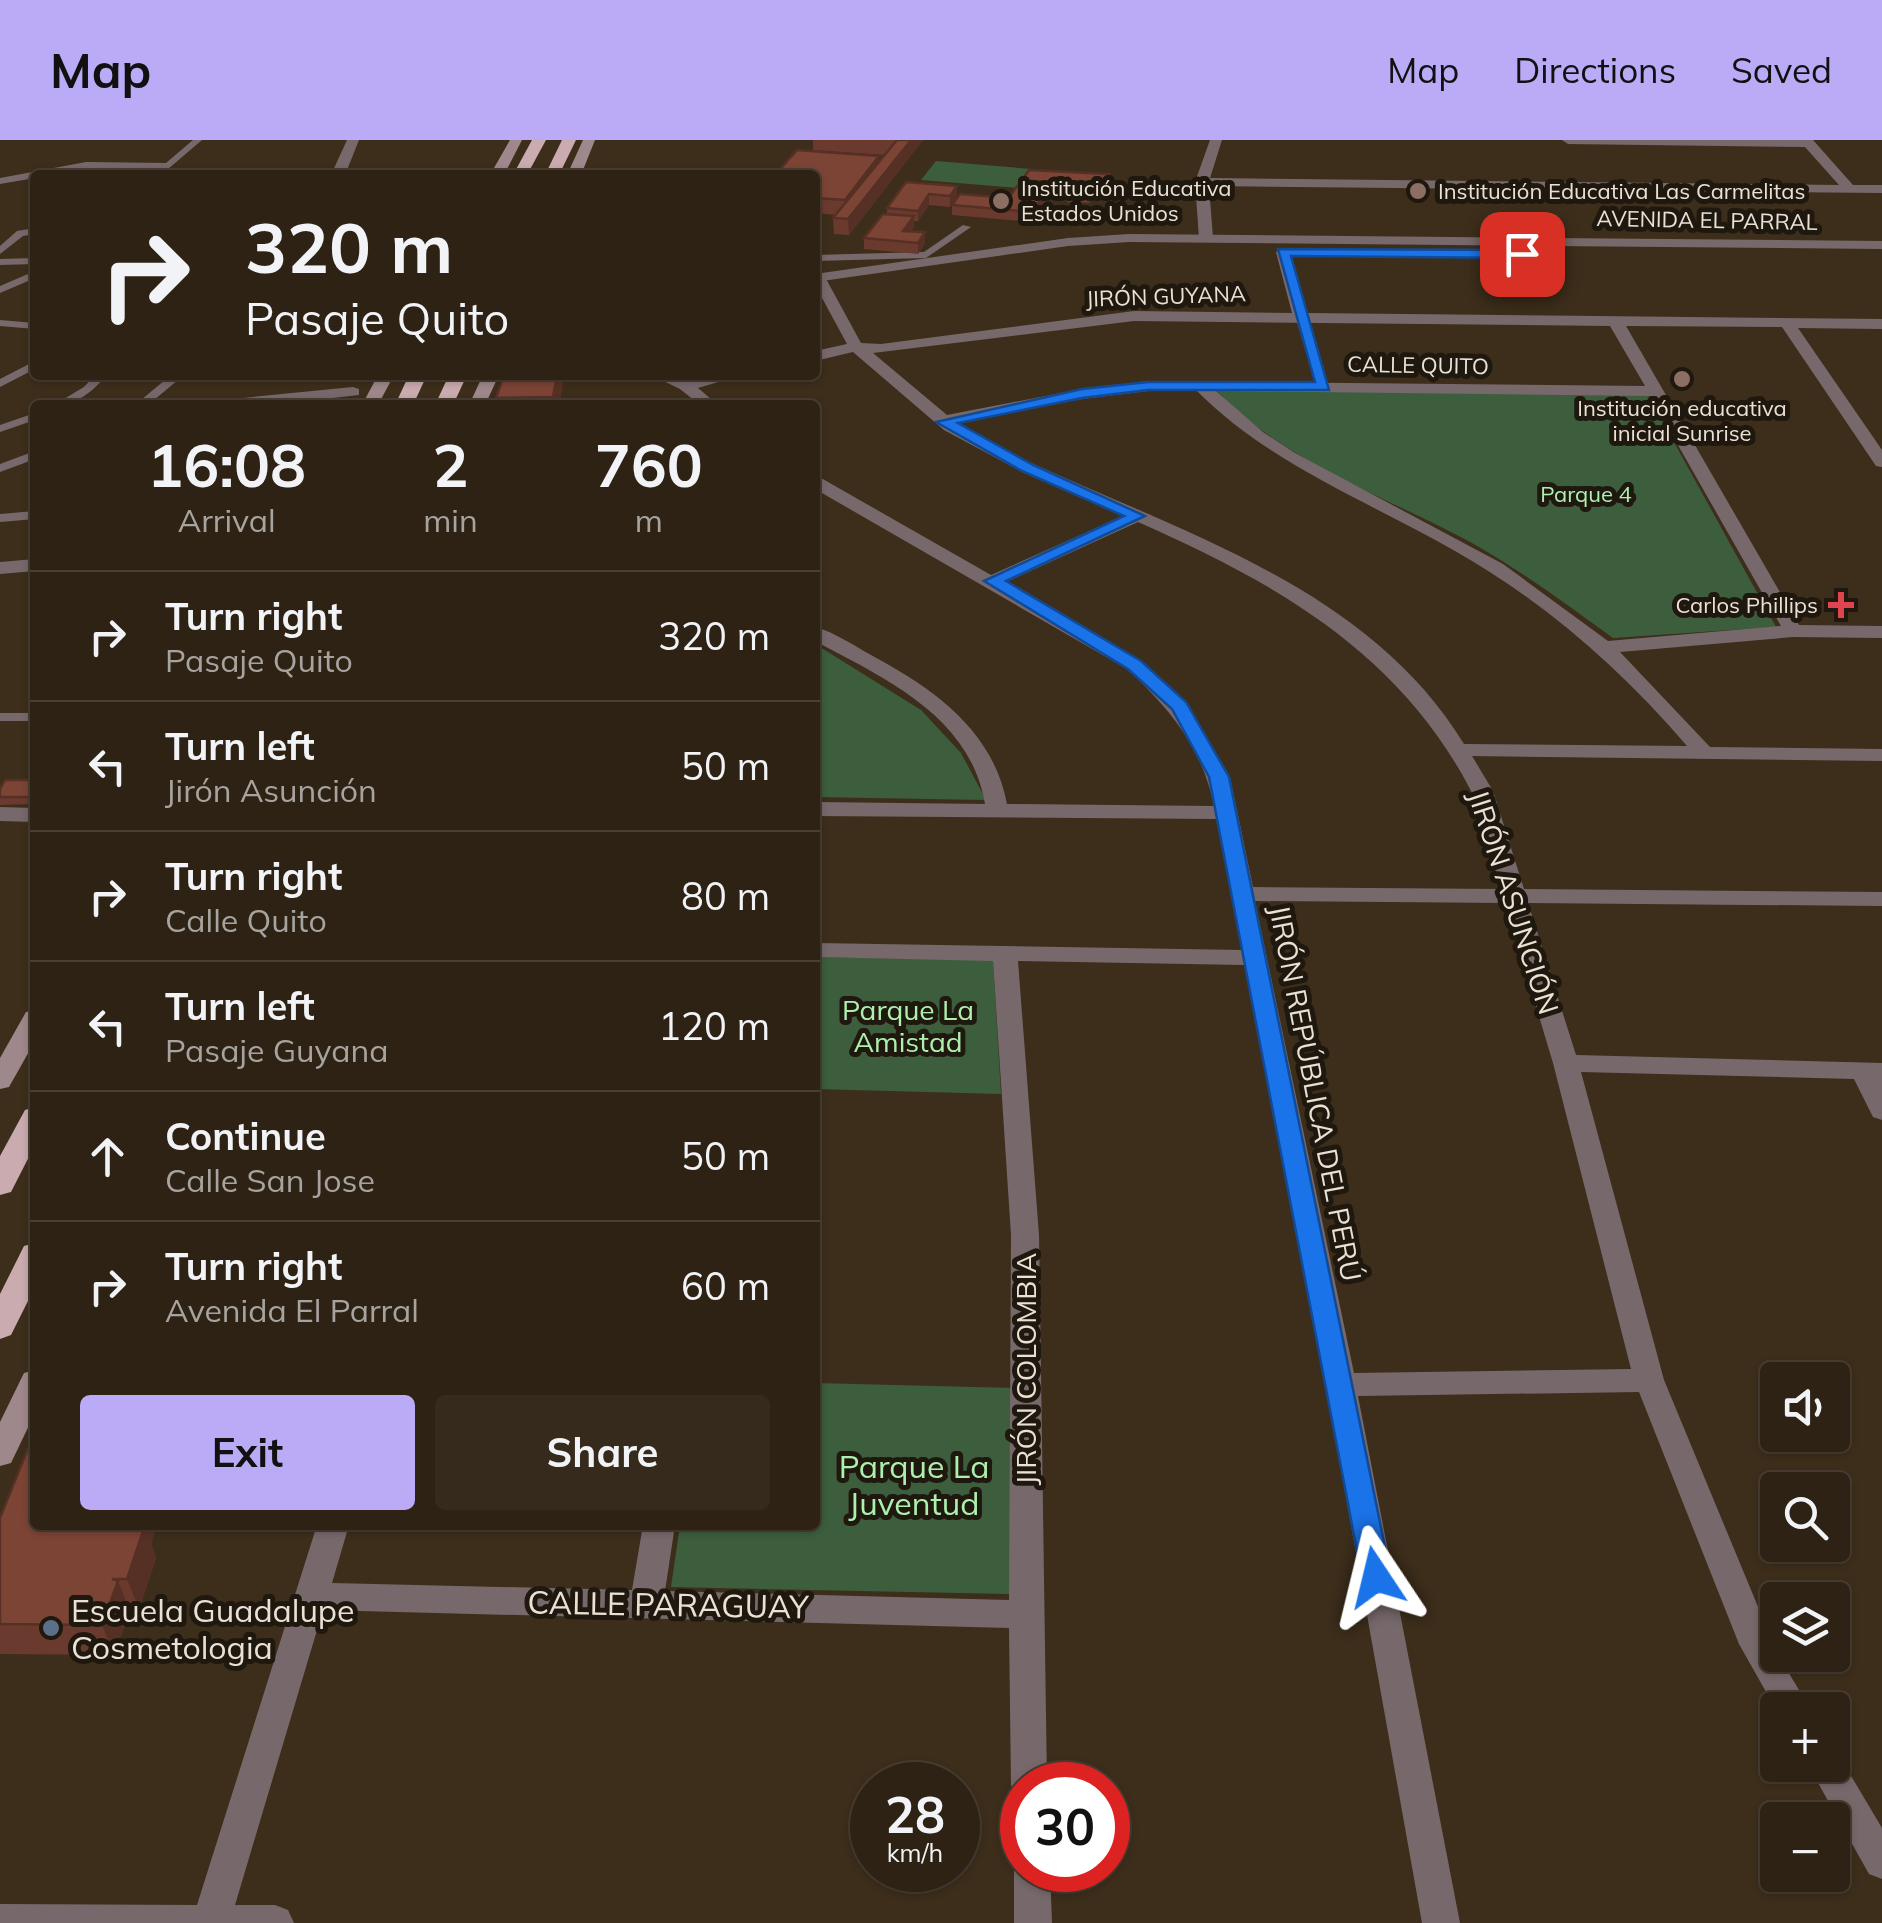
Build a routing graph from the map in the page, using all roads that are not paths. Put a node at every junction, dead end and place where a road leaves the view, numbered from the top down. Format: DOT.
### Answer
graph roads {
  1 [pos="198,140"];
  2 [pos="353,140"];
  3 [pos="516,140"];
  4 [pos="539,140"];
  5 [pos="569,140"];
  6 [pos="589,140"];
  7 [pos="1216,140"];
  8 [pos="1568,140"];
  9 [pos="1807,141"];
  10 [pos="169,166"];
  11 [pos="63,170"];
  12 [pos="164,170"];
  13 [pos="340,170"];
  14 [pos="500,170"];
  15 [pos="523,170"];
  16 [pos="554,170"];
  17 [pos="576,170"];
  18 [pos="30,176"];
  19 [pos="0,181"];
  20 [pos="1202,182"];
  21 [pos="1850,189"];
  22 [pos="1882,189"];
  23 [pos="966,227"];
  24 [pos="30,232"];
  25 [pos="1206,238"];
  26 [pos="1882,244"];
  27 [pos="0,251"];
  28 [pos="1283,252"];
  29 [pos="1882,258"];
  30 [pos="0,262"];
  31 [pos="30,262"];
  32 [pos="30,276"];
  33 [pos="820,276"];
  34 [pos="820,277"];
  35 [pos="820,277"];
  36 [pos="820,282"];
  37 [pos="0,290"];
  38 [pos="1300,316"];
  39 [pos="1616,322"];
  40 [pos="0,323"];
  41 [pos="1787,323"];
  42 [pos="1882,324"];
  43 [pos="30,326"];
  44 [pos="856,347"];
  45 [pos="820,355"];
  46 [pos="30,367"];
  47 [pos="96,380"];
  48 [pos="172,380"];
  49 [pos="671,380"];
  50 [pos="712,380"];
  51 [pos="0,384"];
  52 [pos="1200,385"];
  53 [pos="686,386"];
  54 [pos="1324,386"];
  55 [pos="1656,391"];
  56 [pos="353,392"];
  57 [pos="69,400"];
  58 [pos="148,400"];
  59 [pos="272,400"];
  60 [pos="704,400"];
  61 [pos="30,418"];
  62 [pos="944,422"];
  63 [pos="0,429"];
  64 [pos="30,458"];
  65 [pos="1882,462"];
  66 [pos="0,468"];
  67 [pos="820,485"];
  68 [pos="30,515"];
  69 [pos="1137,516"];
  70 [pos="0,518"];
  71 [pos="30,565"];
  72 [pos="0,568"];
  73 [pos="993,581"];
  74 [pos="1793,632"];
  75 [pos="1882,632"];
  76 [pos="820,636"];
  77 [pos="1608,647"];
  78 [pos="0,717"];
  79 [pos="30,717"];
  80 [pos="1458,750"];
  81 [pos="1704,752"];
  82 [pos="1882,755"];
  83 [pos="820,808"];
  84 [pos="997,811"];
  85 [pos="1226,813"];
  86 [pos="0,814"];
  87 [pos="30,815"];
  88 [pos="1514,893"];
  89 [pos="1244,894"];
  90 [pos="1882,899"];
  91 [pos="820,950"];
  92 [pos="1005,954"];
  93 [pos="1256,958"];
  94 [pos="30,1027"];
  95 [pos="1566,1063"];
  96 [pos="1873,1070"];
  97 [pos="0,1081"];
  98 [pos="1882,1111"];
  99 [pos="30,1127"];
  100 [pos="0,1184"];
  101 [pos="30,1264"];
  102 [pos="0,1326"];
  103 [pos="1649,1380"];
  104 [pos="1341,1385"];
  105 [pos="30,1391"];
  106 [pos="0,1454"];
  107 [pos="331,1530"];
  108 [pos="658,1530"];
  109 [pos="311,1596"];
  110 [pos="646,1604"];
  111 [pos="1024,1614"];
  112 [pos="1784,1692"];
  113 [pos="1029,1762"];
  114 [pos="1836,1782"];
  115 [pos="1882,1862"];
  116 [pos="1033,1892"];
  117 [pos="211,1921"];
  118 [pos="0,1922"];
  119 [pos="275,1923"];
  120 [pos="1034,1923"];
  121 [pos="1441,1923"];
  1 -- 10 [label="lane"];
  2 -- 13 [label="street"];
  3 -- 14 [label="main road"];
  4 -- 15 [label="highway"];
  5 -- 16 [label="highway"];
  6 -- 17 [label="main road"];
  7 -- 20 [label="street"];
  8 -- 9 [label="street"];
  9 -- 21 [label="street"];
  10 -- 11 [label="lane"];
  10 -- 12 [label="lane"];
  18 -- 19 [label="lane"];
  20 -- 21 [label="street"];
  20 -- 25 [label="street"];
  21 -- 22 [label="street"];
  23 -- 33 [label="lane"];
  24 -- 27 [label="lane"];
  25 -- 26 [label="street, AVENIDA EL PARRAL"];
  25 -- 34 [label="street, AVENIDA EL PARRAL"];
  28 -- 29 [label="street, AVENIDA EL PARRAL"];
  28 -- 35 [label="street, AVENIDA EL PARRAL"];
  28 -- 38 [label="street"];
  30 -- 31 [label="lane"];
  32 -- 37 [label="lane"];
  36 -- 44 [label="street, JIRÓN ASUNCIÓN"];
  38 -- 39 [label="street, JIRÓN GUYANA"];
  38 -- 44 [label="street, JIRÓN GUYANA"];
  38 -- 54 [label="lane"];
  39 -- 41 [label="street, JIRÓN GUYANA"];
  39 -- 55 [label="street"];
  40 -- 43 [label="lane"];
  41 -- 42 [label="street, JIRÓN GUYANA"];
  41 -- 65 [label="street"];
  44 -- 45 [label="street, JIRÓN GUYANA"];
  44 -- 62 [label="street, JIRÓN ASUNCIÓN"];
  46 -- 51 [label="lane"];
  47 -- 57 [label="lane"];
  48 -- 58 [label="lane"];
  49 -- 53 [label="street"];
  50 -- 53 [label="street"];
  52 -- 54 [label="street, CALLE QUITO"];
  52 -- 62 [label="street, CALLE QUITO"];
  52 -- 77 [label="street"];
  53 -- 60 [label="street"];
  54 -- 55 [label="street, CALLE QUITO"];
  55 -- 74 [label="street"];
  56 -- 59 [label="street"];
  61 -- 63 [label="lane"];
  62 -- 69 [label="street, JIRÓN ASUNCIÓN"];
  64 -- 66 [label="lane"];
  67 -- 73 [label="street, JIRÓN REPÚBLICA DEL PERÚ"];
  68 -- 70 [label="lane"];
  69 -- 73 [label="street"];
  69 -- 80 [label="street, JIRÓN ASUNCIÓN"];
  71 -- 72 [label="street"];
  73 -- 85 [label="street, JIRÓN REPÚBLICA DEL PERÚ"];
  74 -- 75 [label="street"];
  74 -- 77 [label="street"];
  76 -- 84 [label="street"];
  77 -- 81 [label="street"];
  78 -- 79 [label="lane"];
  80 -- 81 [label="street"];
  80 -- 88 [label="street, JIRÓN ASUNCIÓN"];
  81 -- 82 [label="street"];
  83 -- 84 [label="street"];
  84 -- 85 [label="street"];
  85 -- 89 [label="street, JIRÓN REPÚBLICA DEL PERÚ"];
  86 -- 87 [label="street"];
  88 -- 89 [label="street"];
  88 -- 90 [label="street"];
  88 -- 95 [label="street, JIRÓN ASUNCIÓN"];
  89 -- 93 [label="street, JIRÓN REPÚBLICA DEL PERÚ"];
  91 -- 92 [label="street"];
  92 -- 93 [label="street"];
  92 -- 111 [label="street, JIRÓN COLOMBIA"];
  93 -- 104 [label="street, JIRÓN REPÚBLICA DEL PERÚ"];
  94 -- 97 [label="main road"];
  95 -- 96 [label="street"];
  95 -- 103 [label="street, JIRÓN ASUNCIÓN"];
  96 -- 98 [label="street"];
  99 -- 100 [label="highway"];
  101 -- 102 [label="highway"];
  103 -- 104 [label="street"];
  103 -- 112 [label="street, JIRÓN ASUNCIÓN"];
  104 -- 121 [label="street, JIRÓN REPÚBLICA DEL PERÚ"];
  105 -- 106 [label="main road"];
  107 -- 109 [label="street"];
  108 -- 110 [label="street"];
  109 -- 110 [label="street, CALLE PARAGUAY"];
  109 -- 117 [label="street"];
  110 -- 111 [label="street, CALLE PARAGUAY"];
  111 -- 113 [label="street, JIRÓN COLOMBIA"];
  114 -- 115 [label="street"];
  116 -- 120 [label="street"];
  117 -- 118 [label="street"];
  117 -- 119 [label="street"];
}
